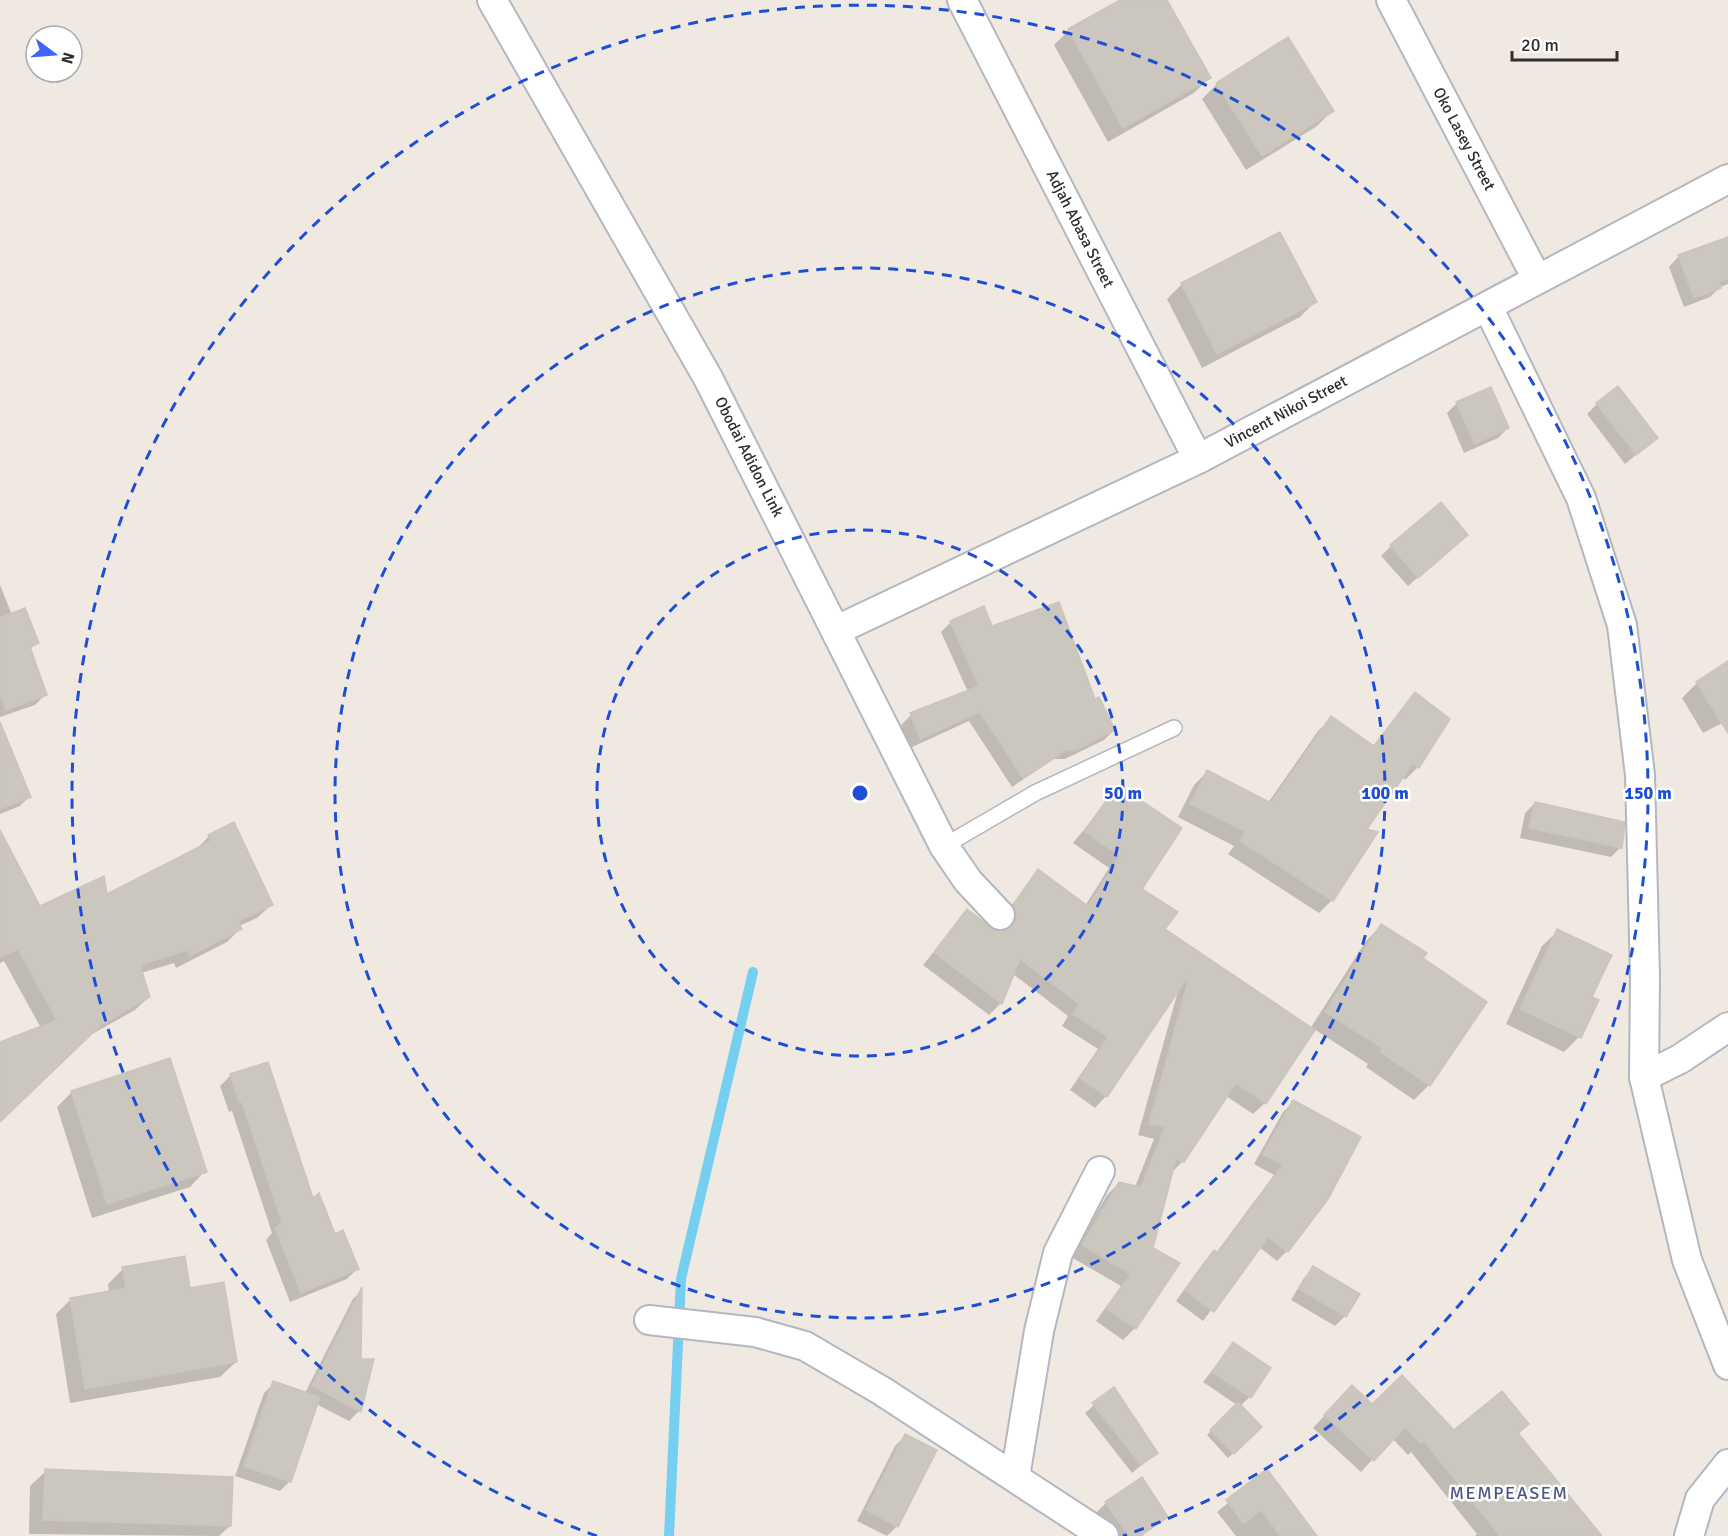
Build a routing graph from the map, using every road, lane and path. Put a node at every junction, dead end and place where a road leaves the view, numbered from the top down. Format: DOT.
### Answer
graph roads {
  1 [pos="492,0"];
  2 [pos="962,0"];
  3 [pos="1391,0"];
  4 [pos="1728,179"];
  5 [pos="1537,279"];
  6 [pos="1488,307"];
  7 [pos="1197,459"];
  8 [pos="837,630"];
  9 [pos="1173,728"];
  10 [pos="944,846"];
  11 [pos="1000,915"];
  12 [pos="1728,1027"];
  13 [pos="1644,1077"];
  14 [pos="1100,1171"];
  15 [pos="657,1322"];
  16 [pos="1728,1365"];
  17 [pos="1728,1464"];
  18 [pos="1015,1477"];
  19 [pos="1104,1536"];
  20 [pos="1689,1536"];
  1 -- 8 [label="street, Obodai Adidon Link"];
  2 -- 7 [label="street, Adjah Abasa Street"];
  3 -- 5 [label="street, Oko Lasey Street"];
  4 -- 5 [label="street, Vincent Nikoi Street"];
  5 -- 6 [label="street, Vincent Nikoi Street"];
  6 -- 7 [label="street, Vincent Nikoi Street"];
  6 -- 13 [label="street"];
  7 -- 8 [label="street, Vincent Nikoi Street"];
  8 -- 10 [label="street, Obodai Adidon Link"];
  9 -- 10 [label="lane"];
  10 -- 11 [label="street, Obodai Adidon Link"];
  12 -- 13 [label="street"];
  13 -- 16 [label="street"];
  14 -- 18 [label="street"];
  15 -- 18 [label="street"];
  17 -- 20 [label="street"];
  18 -- 19 [label="street"];
}
